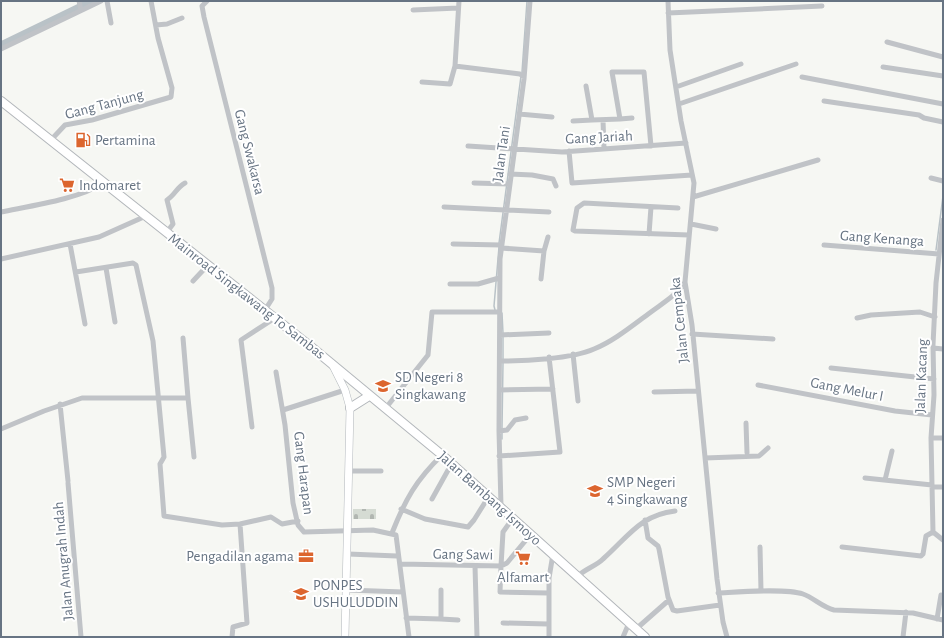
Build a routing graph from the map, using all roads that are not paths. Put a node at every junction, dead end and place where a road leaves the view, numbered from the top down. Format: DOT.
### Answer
graph roads {
  1 [pos="79,1"];
  2 [pos="100,1"];
  3 [pos="107,1"];
  4 [pos="151,1"];
  5 [pos="207,1"];
  6 [pos="459,1"];
  7 [pos="530,1"];
  8 [pos="668,1"];
  9 [pos="822,6"];
  10 [pos="458,8"];
  11 [pos="81,10"];
  12 [pos="413,10"];
  13 [pos="668,13"];
  14 [pos="182,18"];
  15 [pos="111,23"];
  16 [pos="156,25"];
  17 [pos="887,42"];
  18 [pos="1,49"];
  19 [pos="943,57"];
  20 [pos="741,64"];
  21 [pos="796,64"];
  22 [pos="456,66"];
  23 [pos="883,67"];
  24 [pos="522,76"];
  25 [pos="943,76"];
  26 [pos="802,77"];
  27 [pos="422,82"];
  28 [pos="586,86"];
  29 [pos="676,87"];
  30 [pos="1,101"];
  31 [pos="824,101"];
  32 [pos="679,104"];
  33 [pos="943,104"];
  34 [pos="519,114"];
  35 [pos="552,117"];
  36 [pos="632,118"];
  37 [pos="620,119"];
  38 [pos="592,120"];
  39 [pos="603,120"];
  40 [pos="573,121"];
  41 [pos="943,122"];
  42 [pos="50,141"];
  43 [pos="686,142"];
  44 [pos="468,146"];
  45 [pos="650,146"];
  46 [pos="512,149"];
  47 [pos="604,149"];
  48 [pos="569,151"];
  49 [pos="818,160"];
  50 [pos="510,174"];
  51 [pos="692,175"];
  52 [pos="931,178"];
  53 [pos="943,181"];
  54 [pos="185,183"];
  55 [pos="474,183"];
  56 [pos="103,184"];
  57 [pos="507,184"];
  58 [pos="556,186"];
  59 [pos="694,197"];
  60 [pos="651,206"];
  61 [pos="444,207"];
  62 [pos="678,208"];
  63 [pos="503,209"];
  64 [pos="1,212"];
  65 [pos="549,212"];
  66 [pos="146,216"];
  67 [pos="943,220"];
  68 [pos="690,224"];
  69 [pos="716,229"];
  70 [pos="168,231"];
  71 [pos="649,234"];
  72 [pos="689,235"];
  73 [pos="548,237"];
  74 [pos="70,244"];
  75 [pos="453,244"];
  76 [pos="501,246"];
  77 [pos="824,246"];
  78 [pos="544,251"];
  79 [pos="939,254"];
  80 [pos="1,259"];
  81 [pos="208,265"];
  82 [pos="106,268"];
  83 [pos="76,272"];
  84 [pos="499,278"];
  85 [pos="541,279"];
  86 [pos="193,281"];
  87 [pos="685,282"];
  88 [pos="936,283"];
  89 [pos="450,284"];
  90 [pos="943,284"];
  91 [pos="267,307"];
  92 [pos="497,311"];
  93 [pos="935,317"];
  94 [pos="275,318"];
  95 [pos="857,318"];
  96 [pos="115,322"];
  97 [pos="85,324"];
  98 [pos="549,333"];
  99 [pos="692,334"];
  100 [pos="500,336"];
  101 [pos="182,338"];
  102 [pos="773,339"];
  103 [pos="933,348"];
  104 [pos="943,349"];
  105 [pos="573,354"];
  106 [pos="549,357"];
  107 [pos="503,360"];
  108 [pos="331,363"];
  109 [pos="831,368"];
  110 [pos="276,372"];
  111 [pos="934,379"];
  112 [pos="758,385"];
  113 [pos="553,389"];
  114 [pos="345,390"];
  115 [pos="503,390"];
  116 [pos="695,391"];
  117 [pos="654,392"];
  118 [pos="369,396"];
  119 [pos="188,398"];
  120 [pos="158,399"];
  121 [pos="578,401"];
  122 [pos="60,404"];
  123 [pos="350,408"];
  124 [pos="385,409"];
  125 [pos="283,410"];
  126 [pos="932,415"];
  127 [pos="526,418"];
  128 [pos="746,423"];
  129 [pos="252,427"];
  130 [pos="1,429"];
  131 [pos="501,431"];
  132 [pos="931,438"];
  133 [pos="943,438"];
  134 [pos="768,448"];
  135 [pos="892,451"];
  136 [pos="747,453"];
  137 [pos="442,455"];
  138 [pos="499,456"];
  139 [pos="194,457"];
  140 [pos="705,458"];
  141 [pos="452,463"];
  142 [pos="381,470"];
  143 [pos="348,471"];
  144 [pos="865,478"];
  145 [pos="885,480"];
  146 [pos="932,486"];
  147 [pos="943,487"];
  148 [pos="489,496"];
  149 [pos="432,499"];
  150 [pos="501,504"];
  151 [pos="401,509"];
  152 [pos="675,511"];
  153 [pos="513,518"];
  154 [pos="645,520"];
  155 [pos="298,521"];
  156 [pos="240,524"];
  157 [pos="347,531"];
  158 [pos="933,532"];
  159 [pos="392,533"];
  160 [pos="531,534"];
  161 [pos="943,540"];
  162 [pos="760,547"];
  163 [pos="842,548"];
  164 [pos="348,554"];
  165 [pos="553,554"];
  166 [pos="397,556"];
  167 [pos="401,564"];
  168 [pos="475,566"];
  169 [pos="501,566"];
  170 [pos="580,574"];
  171 [pos="347,590"];
  172 [pos="441,590"];
  173 [pos="761,591"];
  174 [pos="403,592"];
  175 [pos="548,593"];
  176 [pos="718,593"];
  177 [pos="942,595"];
  178 [pos="669,600"];
  179 [pos="720,605"];
  180 [pos="906,612"];
  181 [pos="406,618"];
  182 [pos="441,619"];
  183 [pos="458,620"];
  184 [pos="940,620"];
  185 [pos="503,623"];
  186 [pos="629,623"];
  187 [pos="548,624"];
  188 [pos="639,626"];
  189 [pos="81,637"];
  190 [pos="232,637"];
  191 [pos="345,637"];
  192 [pos="409,637"];
  193 [pos="477,637"];
  194 [pos="549,637"];
  195 [pos="623,637"];
  196 [pos="645,637"];
  197 [pos="727,637"];
  198 [pos="903,637"];
  1 -- 11 [label="street"];
  2 -- 11 [label="street"];
  3 -- 15 [label="street"];
  4 -- 16 [label="street"];
  5 -- 91 [label="street, Gang Swakarsa"];
  6 -- 10 [label="street"];
  7 -- 24 [label="street, Jalan Tani"];
  8 -- 13 [label="street, Jalan Cempaka"];
  9 -- 13 [label="street"];
  10 -- 12 [label="street"];
  10 -- 22 [label="street"];
  11 -- 18 [label="street"];
  13 -- 29 [label="street, Jalan Cempaka"];
  14 -- 16 [label="street"];
  16 -- 42 [label="street, Gang Tanjung"];
  17 -- 19 [label="street"];
  20 -- 29 [label="street"];
  21 -- 32 [label="street"];
  22 -- 24 [label="street"];
  22 -- 27 [label="street"];
  23 -- 25 [label="street"];
  24 -- 34 [label="street, Jalan Tani"];
  26 -- 33 [label="street"];
  28 -- 38 [label="street"];
  29 -- 32 [label="street, Jalan Cempaka"];
  30 -- 42 [label="main road, Mainroad Singkawang To Sambas"];
  31 -- 41 [label="street"];
  32 -- 43 [label="street, Jalan Cempaka"];
  34 -- 35 [label="street"];
  34 -- 46 [label="street, Jalan Tani"];
  36 -- 37 [label="street"];
  37 -- 39 [label="street"];
  37 -- 45 [label="street"];
  38 -- 39 [label="street"];
  38 -- 40 [label="street"];
  39 -- 47 [label="street"];
  42 -- 56 [label="main road, Mainroad Singkawang To Sambas"];
  43 -- 45 [label="street, Gang Jariah"];
  43 -- 51 [label="street, Jalan Cempaka"];
  44 -- 46 [label="street, Gang Jariah"];
  45 -- 47 [label="street, Gang Jariah"];
  46 -- 48 [label="street, Gang Jariah"];
  46 -- 50 [label="street, Jalan Tani"];
  47 -- 48 [label="street, Gang Jariah"];
  48 -- 51 [label="street"];
  49 -- 59 [label="street"];
  50 -- 57 [label="street, Jalan Tani"];
  50 -- 58 [label="street"];
  51 -- 59 [label="street, Jalan Cempaka"];
  52 -- 53 [label="street"];
  54 -- 70 [label="street"];
  55 -- 57 [label="street"];
  56 -- 64 [label="street"];
  56 -- 66 [label="main road, Mainroad Singkawang To Sambas"];
  57 -- 63 [label="street, Jalan Tani"];
  59 -- 68 [label="street, Jalan Cempaka"];
  60 -- 62 [label="street"];
  60 -- 71 [label="street"];
  60 -- 71 [label="street"];
  61 -- 63 [label="street"];
  63 -- 65 [label="street"];
  63 -- 76 [label="street, Jalan Tani"];
  66 -- 70 [label="main road, Mainroad Singkawang To Sambas"];
  66 -- 74 [label="street"];
  67 -- 79 [label="street, Jalan Kacang"];
  68 -- 69 [label="street"];
  68 -- 72 [label="street, Jalan Cempaka"];
  70 -- 81 [label="main road, Mainroad Singkawang To Sambas"];
  71 -- 72 [label="street"];
  72 -- 87 [label="street, Jalan Cempaka"];
  73 -- 78 [label="street"];
  74 -- 80 [label="street"];
  74 -- 83 [label="street"];
  75 -- 76 [label="street"];
  76 -- 78 [label="street"];
  76 -- 84 [label="street, Jalan Tani"];
  77 -- 79 [label="street, Gang Kenanga"];
  78 -- 85 [label="street"];
  79 -- 88 [label="street, Jalan Kacang"];
  81 -- 86 [label="street"];
  81 -- 91 [label="main road, Mainroad Singkawang To Sambas"];
  82 -- 83 [label="street"];
  82 -- 96 [label="street"];
  82 -- 120 [label="street"];
  83 -- 97 [label="street"];
  84 -- 89 [label="street"];
  84 -- 92 [label="street, Jalan Tani"];
  87 -- 99 [label="street, Jalan Cempaka"];
  87 -- 105 [label="street"];
  88 -- 90 [label="street"];
  88 -- 93 [label="street, Jalan Kacang"];
  91 -- 94 [label="main road, Mainroad Singkawang To Sambas"];
  92 -- 100 [label="street, Jalan Tani"];
  92 -- 124 [label="street"];
  93 -- 95 [label="street"];
  93 -- 103 [label="street, Jalan Kacang"];
  94 -- 108 [label="main road, Mainroad Singkawang To Sambas"];
  94 -- 129 [label="street"];
  98 -- 100 [label="street"];
  99 -- 102 [label="street"];
  99 -- 116 [label="street, Jalan Cempaka"];
  100 -- 107 [label="street, Jalan Tani"];
  101 -- 119 [label="street"];
  103 -- 104 [label="street"];
  103 -- 111 [label="street, Jalan Kacang"];
  105 -- 106 [label="street"];
  105 -- 121 [label="street"];
  106 -- 107 [label="street"];
  106 -- 113 [label="street"];
  107 -- 115 [label="street, Jalan Tani"];
  108 -- 114 [label="street, Mainroad Singkawang To Sambas"];
  108 -- 118 [label="main road, Jalan Bambang Ismoyo"];
  109 -- 111 [label="street"];
  110 -- 125 [label="street, Gang Harapan"];
  111 -- 126 [label="street, Jalan Kacang"];
  112 -- 126 [label="street, Gang Melur I"];
  113 -- 115 [label="street"];
  113 -- 138 [label="street"];
  114 -- 123 [label="street, Mainroad Singkawang To Sambas"];
  114 -- 125 [label="street"];
  115 -- 131 [label="street, Jalan Tani"];
  116 -- 117 [label="street"];
  116 -- 140 [label="street, Jalan Cempaka"];
  118 -- 123 [label="main road"];
  118 -- 124 [label="main road, Jalan Bambang Ismoyo"];
  119 -- 120 [label="street"];
  119 -- 139 [label="street"];
  120 -- 122 [label="street"];
  120 -- 156 [label="street"];
  122 -- 130 [label="street"];
  122 -- 189 [label="street, Jalan Anugrah Indah"];
  123 -- 143 [label="street, Mainroad Singkawang To Sambas"];
  124 -- 137 [label="main road, Jalan Bambang Ismoyo"];
  125 -- 155 [label="street, Gang Harapan"];
  126 -- 132 [label="street, Jalan Kacang"];
  127 -- 131 [label="street"];
  128 -- 136 [label="street"];
  131 -- 138 [label="street, Jalan Tani"];
  132 -- 133 [label="street"];
  132 -- 146 [label="street, Jalan Kacang"];
  134 -- 140 [label="street"];
  135 -- 145 [label="street"];
  137 -- 141 [label="main road, Jalan Bambang Ismoyo"];
  137 -- 151 [label="street"];
  138 -- 150 [label="street, Jalan Tani"];
  140 -- 176 [label="street, Jalan Cempaka"];
  141 -- 148 [label="main road, Jalan Bambang Ismoyo"];
  141 -- 149 [label="street"];
  142 -- 143 [label="street"];
  143 -- 157 [label="street, Mainroad Singkawang To Sambas"];
  144 -- 145 [label="street"];
  145 -- 146 [label="street"];
  146 -- 147 [label="street"];
  146 -- 158 [label="street, Jalan Kacang"];
  148 -- 150 [label="main road, Jalan Bambang Ismoyo"];
  148 -- 151 [label="street"];
  150 -- 153 [label="main road, Jalan Bambang Ismoyo"];
  151 -- 159 [label="street"];
  152 -- 154 [label="street"];
  153 -- 160 [label="main road, Jalan Bambang Ismoyo"];
  153 -- 169 [label="street, Gang Sawi"];
  154 -- 170 [label="street"];
  154 -- 178 [label="street"];
  155 -- 156 [label="street"];
  155 -- 157 [label="street, Gang Harapan"];
  156 -- 190 [label="street"];
  157 -- 159 [label="street"];
  157 -- 164 [label="street, Mainroad Singkawang To Sambas"];
  158 -- 161 [label="street"];
  158 -- 163 [label="street"];
  159 -- 167 [label="street"];
  160 -- 165 [label="main road, Jalan Bambang Ismoyo"];
  160 -- 169 [label="street"];
  162 -- 173 [label="street"];
  164 -- 166 [label="street"];
  164 -- 171 [label="street, Mainroad Singkawang To Sambas"];
  165 -- 170 [label="main road, Jalan Bambang Ismoyo"];
  165 -- 175 [label="street"];
  167 -- 168 [label="street, Gang Sawi"];
  167 -- 174 [label="street"];
  168 -- 169 [label="street, Gang Sawi"];
  168 -- 193 [label="street"];
  169 -- 175 [label="street"];
  170 -- 186 [label="main road, Jalan Bambang Ismoyo"];
  171 -- 174 [label="street"];
  171 -- 191 [label="street, Mainroad Singkawang To Sambas"];
  172 -- 182 [label="street"];
  173 -- 176 [label="street"];
  173 -- 180 [label="street"];
  174 -- 181 [label="street"];
  175 -- 187 [label="street"];
  176 -- 179 [label="street, Jalan Cempaka"];
  177 -- 184 [label="street"];
  178 -- 179 [label="street"];
  178 -- 188 [label="street"];
  179 -- 197 [label="street, Jalan Cempaka"];
  180 -- 184 [label="street"];
  180 -- 198 [label="street"];
  181 -- 182 [label="street"];
  181 -- 192 [label="street"];
  182 -- 183 [label="street"];
  185 -- 187 [label="street"];
  186 -- 188 [label="main road, Jalan Bambang Ismoyo"];
  186 -- 195 [label="street"];
  187 -- 194 [label="street"];
  188 -- 196 [label="main road, Jalan Bambang Ismoyo"];
}
